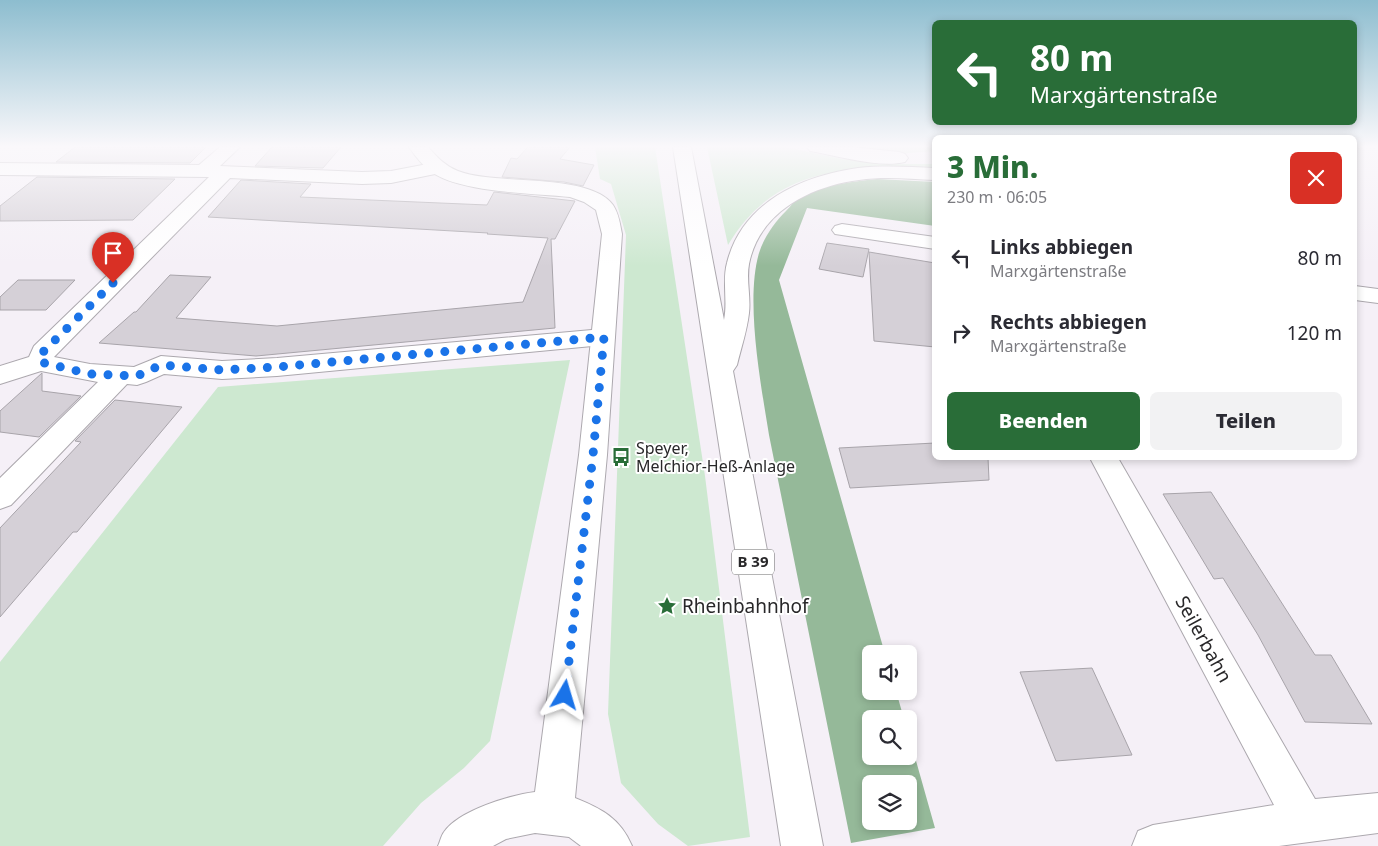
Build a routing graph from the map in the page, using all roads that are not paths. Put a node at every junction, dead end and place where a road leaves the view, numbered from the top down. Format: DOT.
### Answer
graph roads {
  1 [pos="200,186"];
  2 [pos="526,186"];
  3 [pos="689,186"];
  4 [pos="809,186"];
  5 [pos="842,230"];
  6 [pos="932,243"];
  7 [pos="1357,293"];
  8 [pos="1378,296"];
  9 [pos="604,337"];
  10 [pos="40,362"];
  11 [pos="0,375"];
  12 [pos="120,376"];
  13 [pos="721,376"];
  14 [pos="1105,460"];
  15 [pos="0,496"];
  16 [pos="553,812"];
  17 [pos="1374,820"];
  18 [pos="1305,821"];
  19 [pos="459,846"];
  20 [pos="612,846"];
  21 [pos="802,846"];
  22 [pos="1152,846"];
  1 -- 10 [label="street"];
  2 -- 9 [label="street"];
  3 -- 13 [label="street, B 39"];
  4 -- 13 [label="street"];
  5 -- 6 [label="street"];
  7 -- 8 [label="street"];
  9 -- 12 [label="street"];
  9 -- 16 [label="street"];
  10 -- 11 [label="street"];
  10 -- 12 [label="street"];
  12 -- 15 [label="street"];
  13 -- 21 [label="street, B 39"];
  14 -- 18 [label="street, Seilerbahn"];
  16 -- 19 [label="street"];
  16 -- 20 [label="street"];
  17 -- 18 [label="street"];
  18 -- 22 [label="street"];
}
